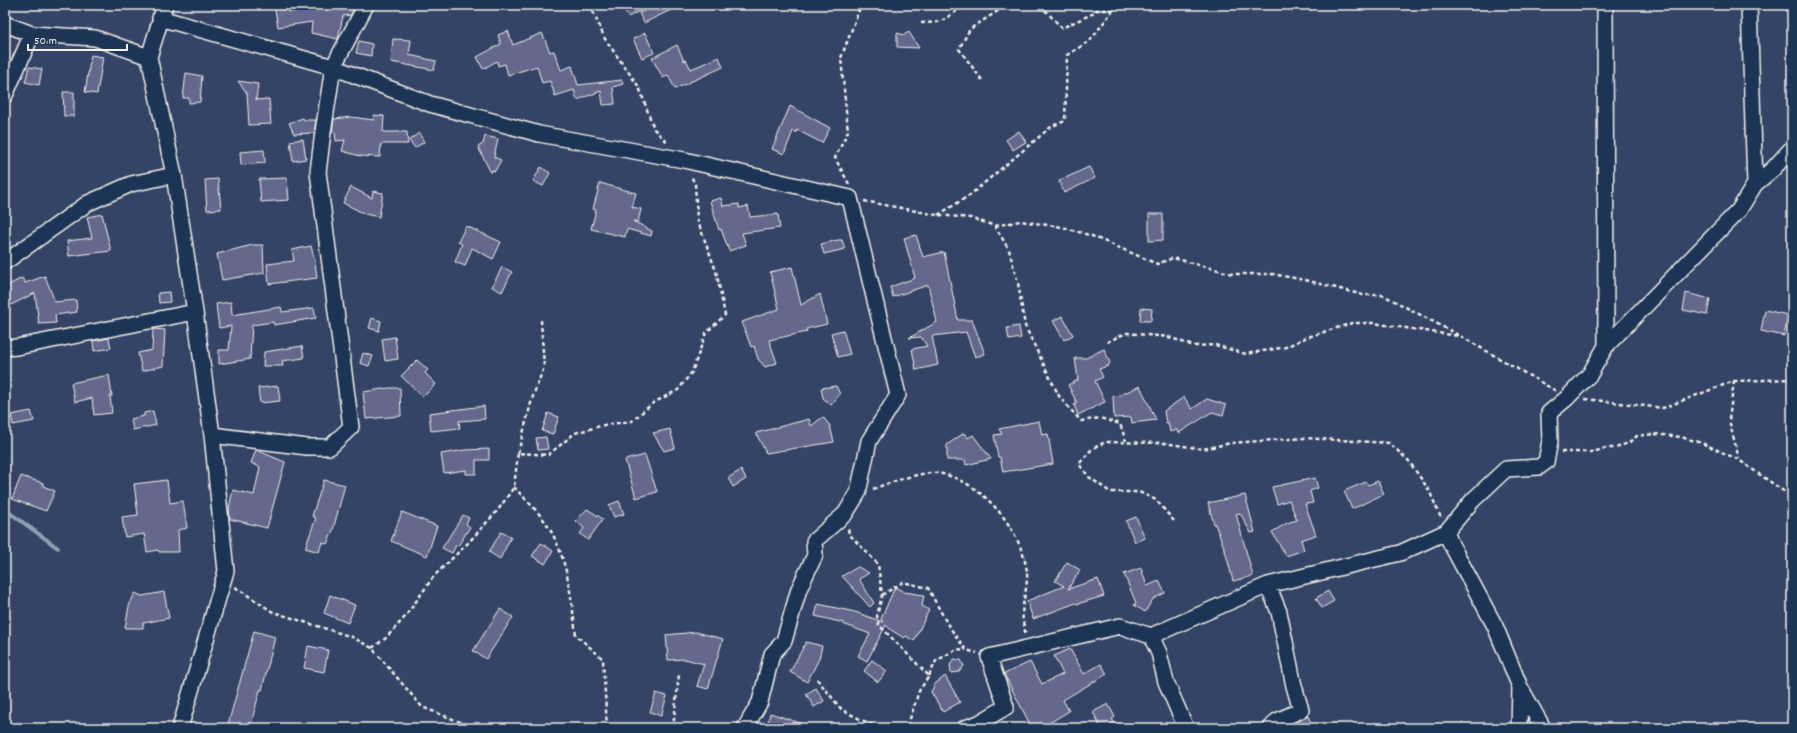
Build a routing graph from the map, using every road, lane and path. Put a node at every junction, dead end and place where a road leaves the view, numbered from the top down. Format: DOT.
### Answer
graph roads {
  1 [pos="364,5"];
  2 [pos="590,5"];
  3 [pos="861,5"];
  4 [pos="966,5"];
  5 [pos="1007,5"];
  6 [pos="1040,5"];
  7 [pos="1121,5"];
  8 [pos="1605,5"];
  9 [pos="1749,5"];
  10 [pos="1113,10"];
  11 [pos="163,11"];
  12 [pos="921,23"];
  13 [pos="5,24"];
  14 [pos="32,34"];
  15 [pos="149,57"];
  16 [pos="334,67"];
  17 [pos="982,80"];
  18 [pos="5,95"];
  19 [pos="1792,148"];
  20 [pos="684,160"];
  21 [pos="174,176"];
  22 [pos="1755,184"];
  23 [pos="850,198"];
  24 [pos="937,215"];
  25 [pos="995,226"];
  26 [pos="5,262"];
  27 [pos="195,312"];
  28 [pos="541,320"];
  29 [pos="1462,337"];
  30 [pos="1107,342"];
  31 [pos="1606,346"];
  32 [pos="5,348"];
  33 [pos="1792,379"];
  34 [pos="1734,381"];
  35 [pos="1568,398"];
  36 [pos="212,435"];
  37 [pos="1126,441"];
  38 [pos="1548,450"];
  39 [pos="518,453"];
  40 [pos="1739,460"];
  41 [pos="514,487"];
  42 [pos="858,493"];
  43 [pos="1792,497"];
  44 [pos="845,514"];
  45 [pos="1174,521"];
  46 [pos="1446,532"];
  47 [pos="226,571"];
  48 [pos="1268,585"];
  49 [pos="882,595"];
  50 [pos="1151,636"];
  51 [pos="372,648"];
  52 [pos="1029,648"];
  53 [pos="966,650"];
  54 [pos="988,656"];
  55 [pos="679,674"];
  56 [pos="928,676"];
  57 [pos="817,679"];
  58 [pos="1520,687"];
  59 [pos="180,728"];
  60 [pos="468,728"];
  61 [pos="606,728"];
  62 [pos="673,728"];
  63 [pos="745,728"];
  64 [pos="878,728"];
  65 [pos="907,728"];
  66 [pos="965,728"];
  67 [pos="1186,728"];
  68 [pos="1271,728"];
  69 [pos="1519,728"];
  70 [pos="1543,728"];
  1 -- 16 [label="street"];
  2 -- 20 [label="path"];
  3 -- 23 [label="path"];
  4 -- 12 [label="path"];
  5 -- 17 [label="path"];
  6 -- 10 [label="path"];
  7 -- 10 [label="path"];
  8 -- 31 [label="street"];
  9 -- 22 [label="street"];
  10 -- 24 [label="path"];
  11 -- 15 [label="street"];
  11 -- 16 [label="street"];
  13 -- 14 [label="street"];
  14 -- 15 [label="street"];
  14 -- 18 [label="street"];
  15 -- 21 [label="street"];
  16 -- 20 [label="street"];
  16 -- 36 [label="street"];
  19 -- 22 [label="street"];
  20 -- 23 [label="street"];
  20 -- 39 [label="path"];
  21 -- 26 [label="street"];
  21 -- 27 [label="street"];
  22 -- 31 [label="street"];
  23 -- 24 [label="path"];
  23 -- 42 [label="street"];
  24 -- 25 [label="path"];
  25 -- 29 [label="path"];
  25 -- 37 [label="path"];
  27 -- 32 [label="street"];
  27 -- 36 [label="street"];
  28 -- 39 [label="path"];
  29 -- 30 [label="path"];
  29 -- 35 [label="path"];
  31 -- 35 [label="street"];
  33 -- 34 [label="path"];
  34 -- 35 [label="path"];
  34 -- 40 [label="path"];
  35 -- 38 [label="street"];
  36 -- 47 [label="street"];
  37 -- 45 [label="path"];
  37 -- 46 [label="path"];
  38 -- 40 [label="path"];
  38 -- 46 [label="street"];
  39 -- 41 [label="path"];
  40 -- 43 [label="path"];
  41 -- 51 [label="path"];
  41 -- 61 [label="path"];
  42 -- 44 [label="street"];
  42 -- 52 [label="path"];
  44 -- 49 [label="path"];
  44 -- 63 [label="street"];
  46 -- 48 [label="street"];
  46 -- 58 [label="street"];
  47 -- 51 [label="path"];
  47 -- 59 [label="street"];
  48 -- 50 [label="street"];
  48 -- 68 [label="street"];
  49 -- 53 [label="path"];
  49 -- 56 [label="path"];
  50 -- 52 [label="street"];
  50 -- 67 [label="street"];
  51 -- 60 [label="path"];
  52 -- 54 [label="street"];
  53 -- 54 [label="path"];
  53 -- 56 [label="path"];
  54 -- 66 [label="street"];
  55 -- 62 [label="path"];
  56 -- 65 [label="path"];
  57 -- 64 [label="path"];
  58 -- 69 [label="street"];
  58 -- 70 [label="street"];
}
